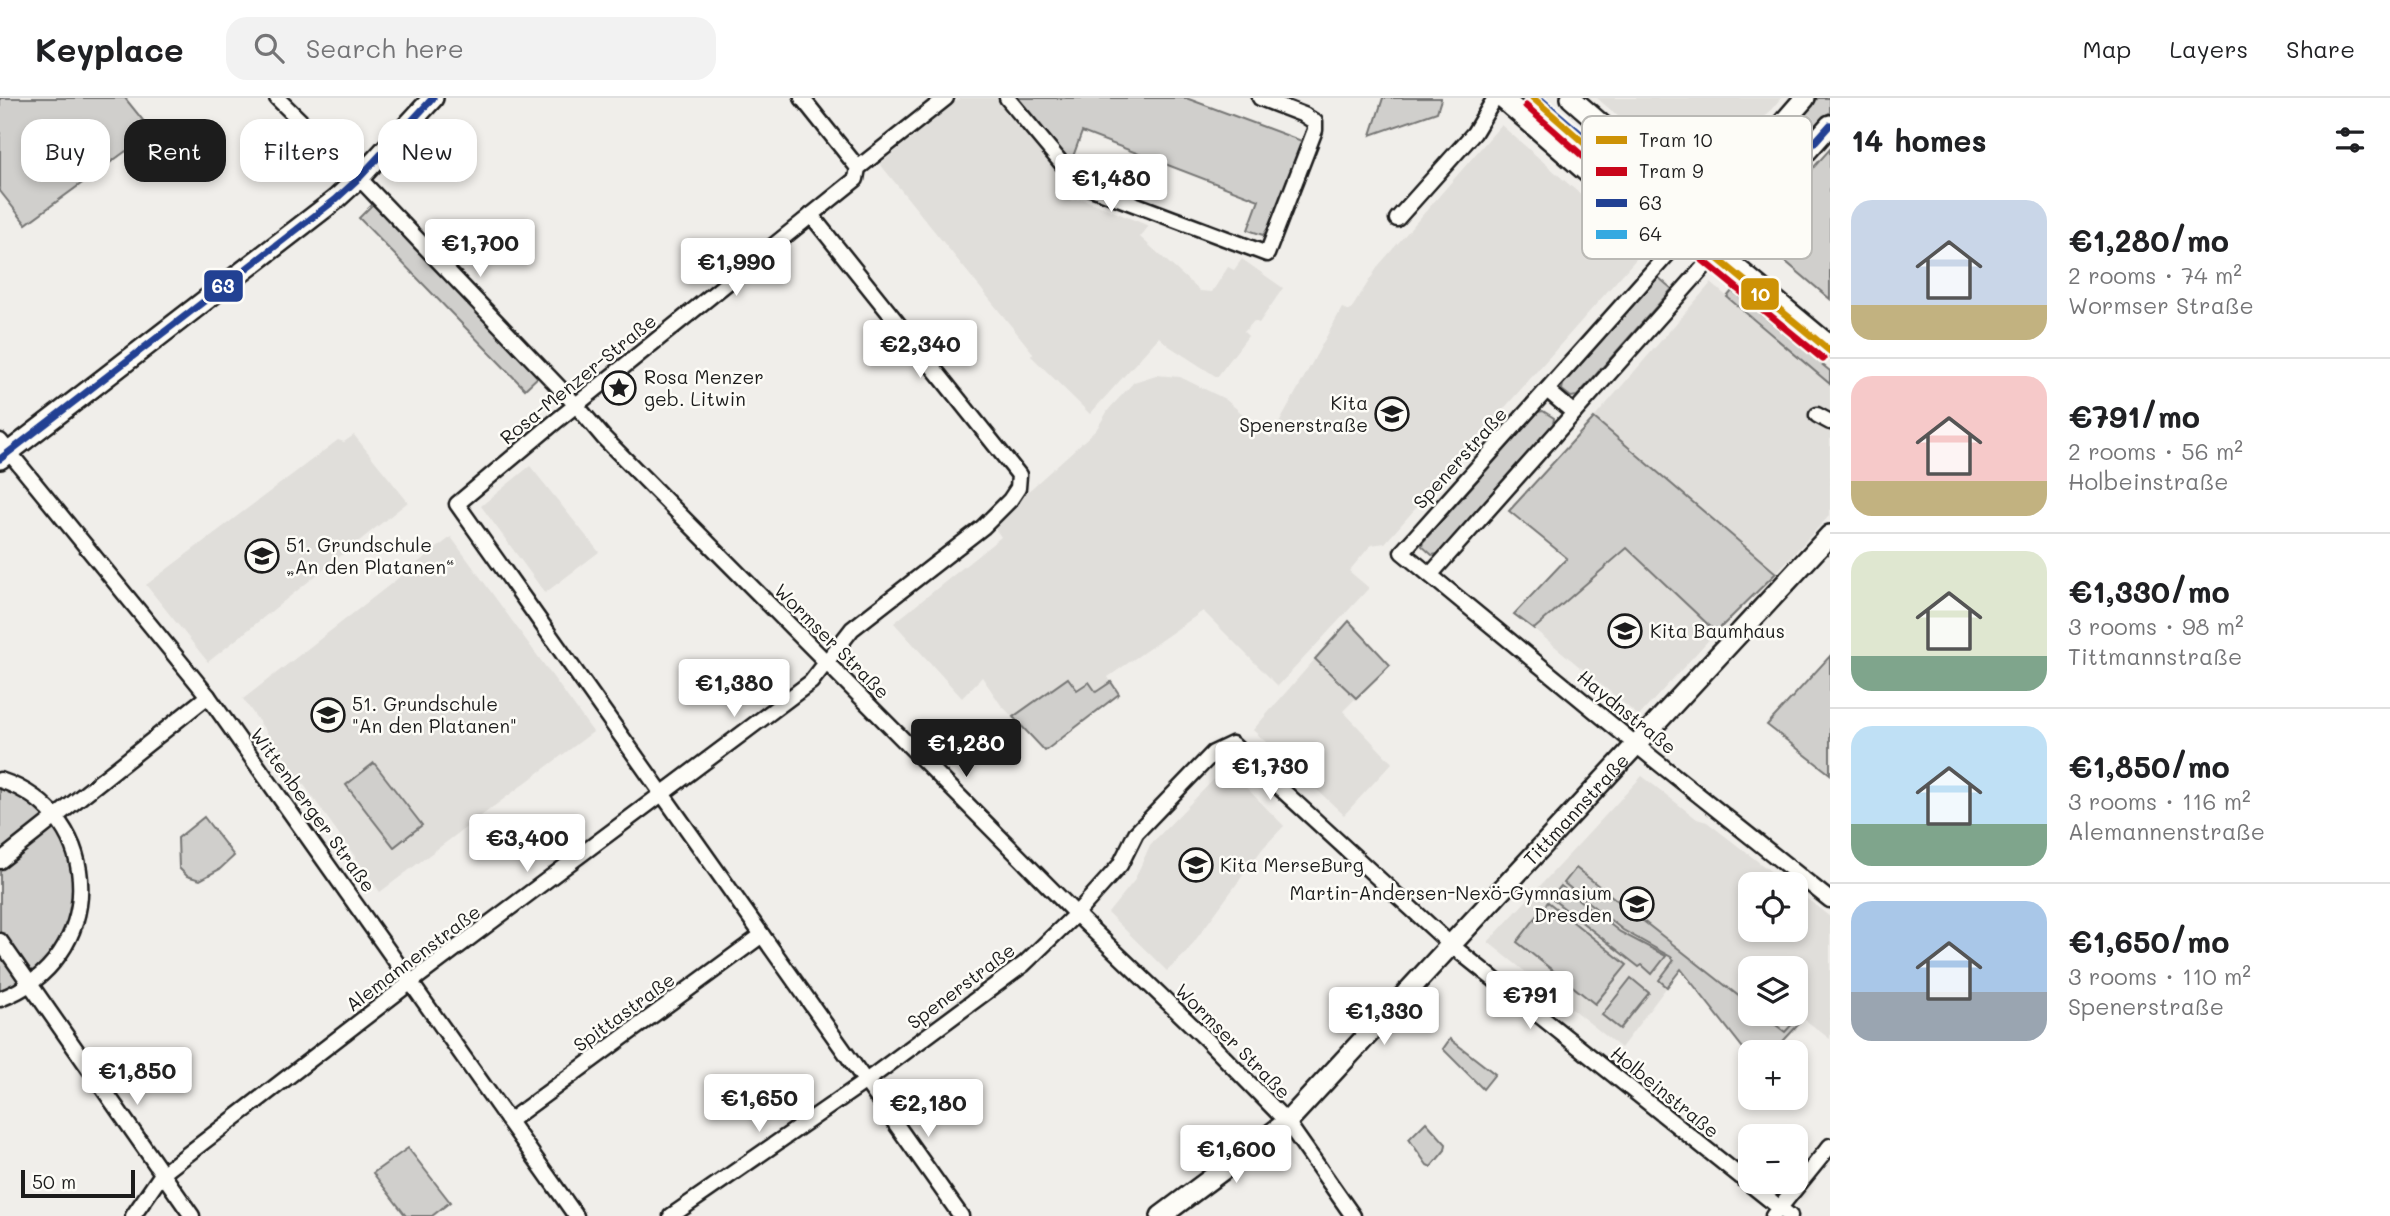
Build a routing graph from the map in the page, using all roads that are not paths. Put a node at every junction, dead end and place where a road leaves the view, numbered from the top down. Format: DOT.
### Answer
graph roads {
  1 [pos="276,98"];
  2 [pos="433,98"];
  3 [pos="802,98"];
  4 [pos="946,98"];
  5 [pos="1007,98"];
  6 [pos="1260,98"];
  7 [pos="1495,98"];
  8 [pos="1502,98"];
  9 [pos="1572,98"];
  10 [pos="1805,98"];
  11 [pos="1592,116"];
  12 [pos="1789,116"];
  13 [pos="298,119"];
  14 [pos="1830,125"];
  15 [pos="1812,145"];
  16 [pos="858,168"];
  17 [pos="1582,168"];
  18 [pos="364,173"];
  19 [pos="355,182"];
  20 [pos="363,182"];
  21 [pos="811,215"];
  22 [pos="1397,219"];
  23 [pos="1663,259"];
  24 [pos="1711,259"];
  25 [pos="1725,259"];
  26 [pos="1830,346"];
  27 [pos="1547,390"];
  28 [pos="576,405"];
  29 [pos="1574,413"];
  30 [pos="3,450"];
  31 [pos="1830,536"];
  32 [pos="1402,552"];
  33 [pos="1430,575"];
  34 [pos="826,663"];
  35 [pos="208,696"];
  36 [pos="1232,744"];
  37 [pos="1636,745"];
  38 [pos="0,780"];
  39 [pos="663,795"];
  40 [pos="54,816"];
  41 [pos="0,861"];
  42 [pos="1830,900"];
  43 [pos="1076,914"];
  44 [pos="762,935"];
  45 [pos="0,941"];
  46 [pos="1451,945"];
  47 [pos="411,982"];
  48 [pos="30,985"];
  49 [pos="0,999"];
  50 [pos="866,1081"];
  51 [pos="509,1121"];
  52 [pos="1287,1122"];
  53 [pos="1830,1146"];
  54 [pos="162,1174"];
  55 [pos="1781,1213"];
  56 [pos="133,1216"];
  57 [pos="192,1216"];
  58 [pos="576,1216"];
  59 [pos="671,1216"];
  60 [pos="961,1216"];
  61 [pos="1161,1216"];
  62 [pos="1353,1216"];
  1 -- 13 [label="street, Wormser Straße"];
  2 -- 18 [label="street"];
  3 -- 16 [label="street"];
  4 -- 16 [label="street, Rosa-Menzer-Straße"];
  5 -- 6 [label="street"];
  7 -- 22 [label="street"];
  8 -- 17 [label="street"];
  9 -- 11 [label="street"];
  10 -- 12 [label="street"];
  14 -- 15 [label="street"];
  16 -- 21 [label="street, Rosa-Menzer-Straße"];
  19 -- 30 [label="street"];
  20 -- 28 [label="street, Wormser Straße"];
  21 -- 28 [label="street, Rosa-Menzer-Straße"];
  21 -- 34 [label="street, Alemannenstraße"];
  23 -- 27 [label="street, Spenerstraße"];
  24 -- 29 [label="street"];
  25 -- 26 [label="street"];
  27 -- 29 [label="street"];
  27 -- 32 [label="street, Spenerstraße"];
  28 -- 34 [label="street, Wormser Straße"];
  28 -- 39 [label="street, Rosa-Menzer-Straße"];
  29 -- 33 [label="street"];
  30 -- 35 [label="street, Wittenberger Straße"];
  31 -- 37 [label="street, Tittmannstraße"];
  32 -- 33 [label="street, Haydnstraße"];
  33 -- 37 [label="street, Haydnstraße"];
  34 -- 39 [label="street, Alemannenstraße"];
  34 -- 43 [label="street, Wormser Straße"];
  35 -- 40 [label="street"];
  35 -- 47 [label="street, Wittenberger Straße"];
  36 -- 43 [label="street, Spenerstraße"];
  36 -- 46 [label="street, Holbeinstraße"];
  37 -- 42 [label="street, Haydnstraße"];
  37 -- 46 [label="street, Tittmannstraße"];
  38 -- 40 [label="street"];
  39 -- 44 [label="street"];
  39 -- 47 [label="street, Alemannenstraße"];
  40 -- 41 [label="street"];
  40 -- 48 [label="street"];
  43 -- 50 [label="street, Spenerstraße"];
  43 -- 52 [label="street, Wormser Straße"];
  44 -- 50 [label="street"];
  44 -- 51 [label="street, Spittastraße"];
  45 -- 48 [label="street"];
  46 -- 52 [label="street, Tittmannstraße"];
  46 -- 55 [label="street, Holbeinstraße"];
  47 -- 51 [label="street, Wittenberger Straße"];
  47 -- 54 [label="street, Alemannenstraße"];
  48 -- 49 [label="street"];
  48 -- 54 [label="street"];
  50 -- 59 [label="street, Spenerstraße"];
  50 -- 60 [label="street"];
  51 -- 58 [label="street, Wittenberger Straße"];
  52 -- 61 [label="street, Tittmannstraße"];
  52 -- 62 [label="street, Wormser Straße"];
  53 -- 55 [label="street"];
  54 -- 56 [label="street, Alemannenstraße"];
  54 -- 57 [label="street"];
}
